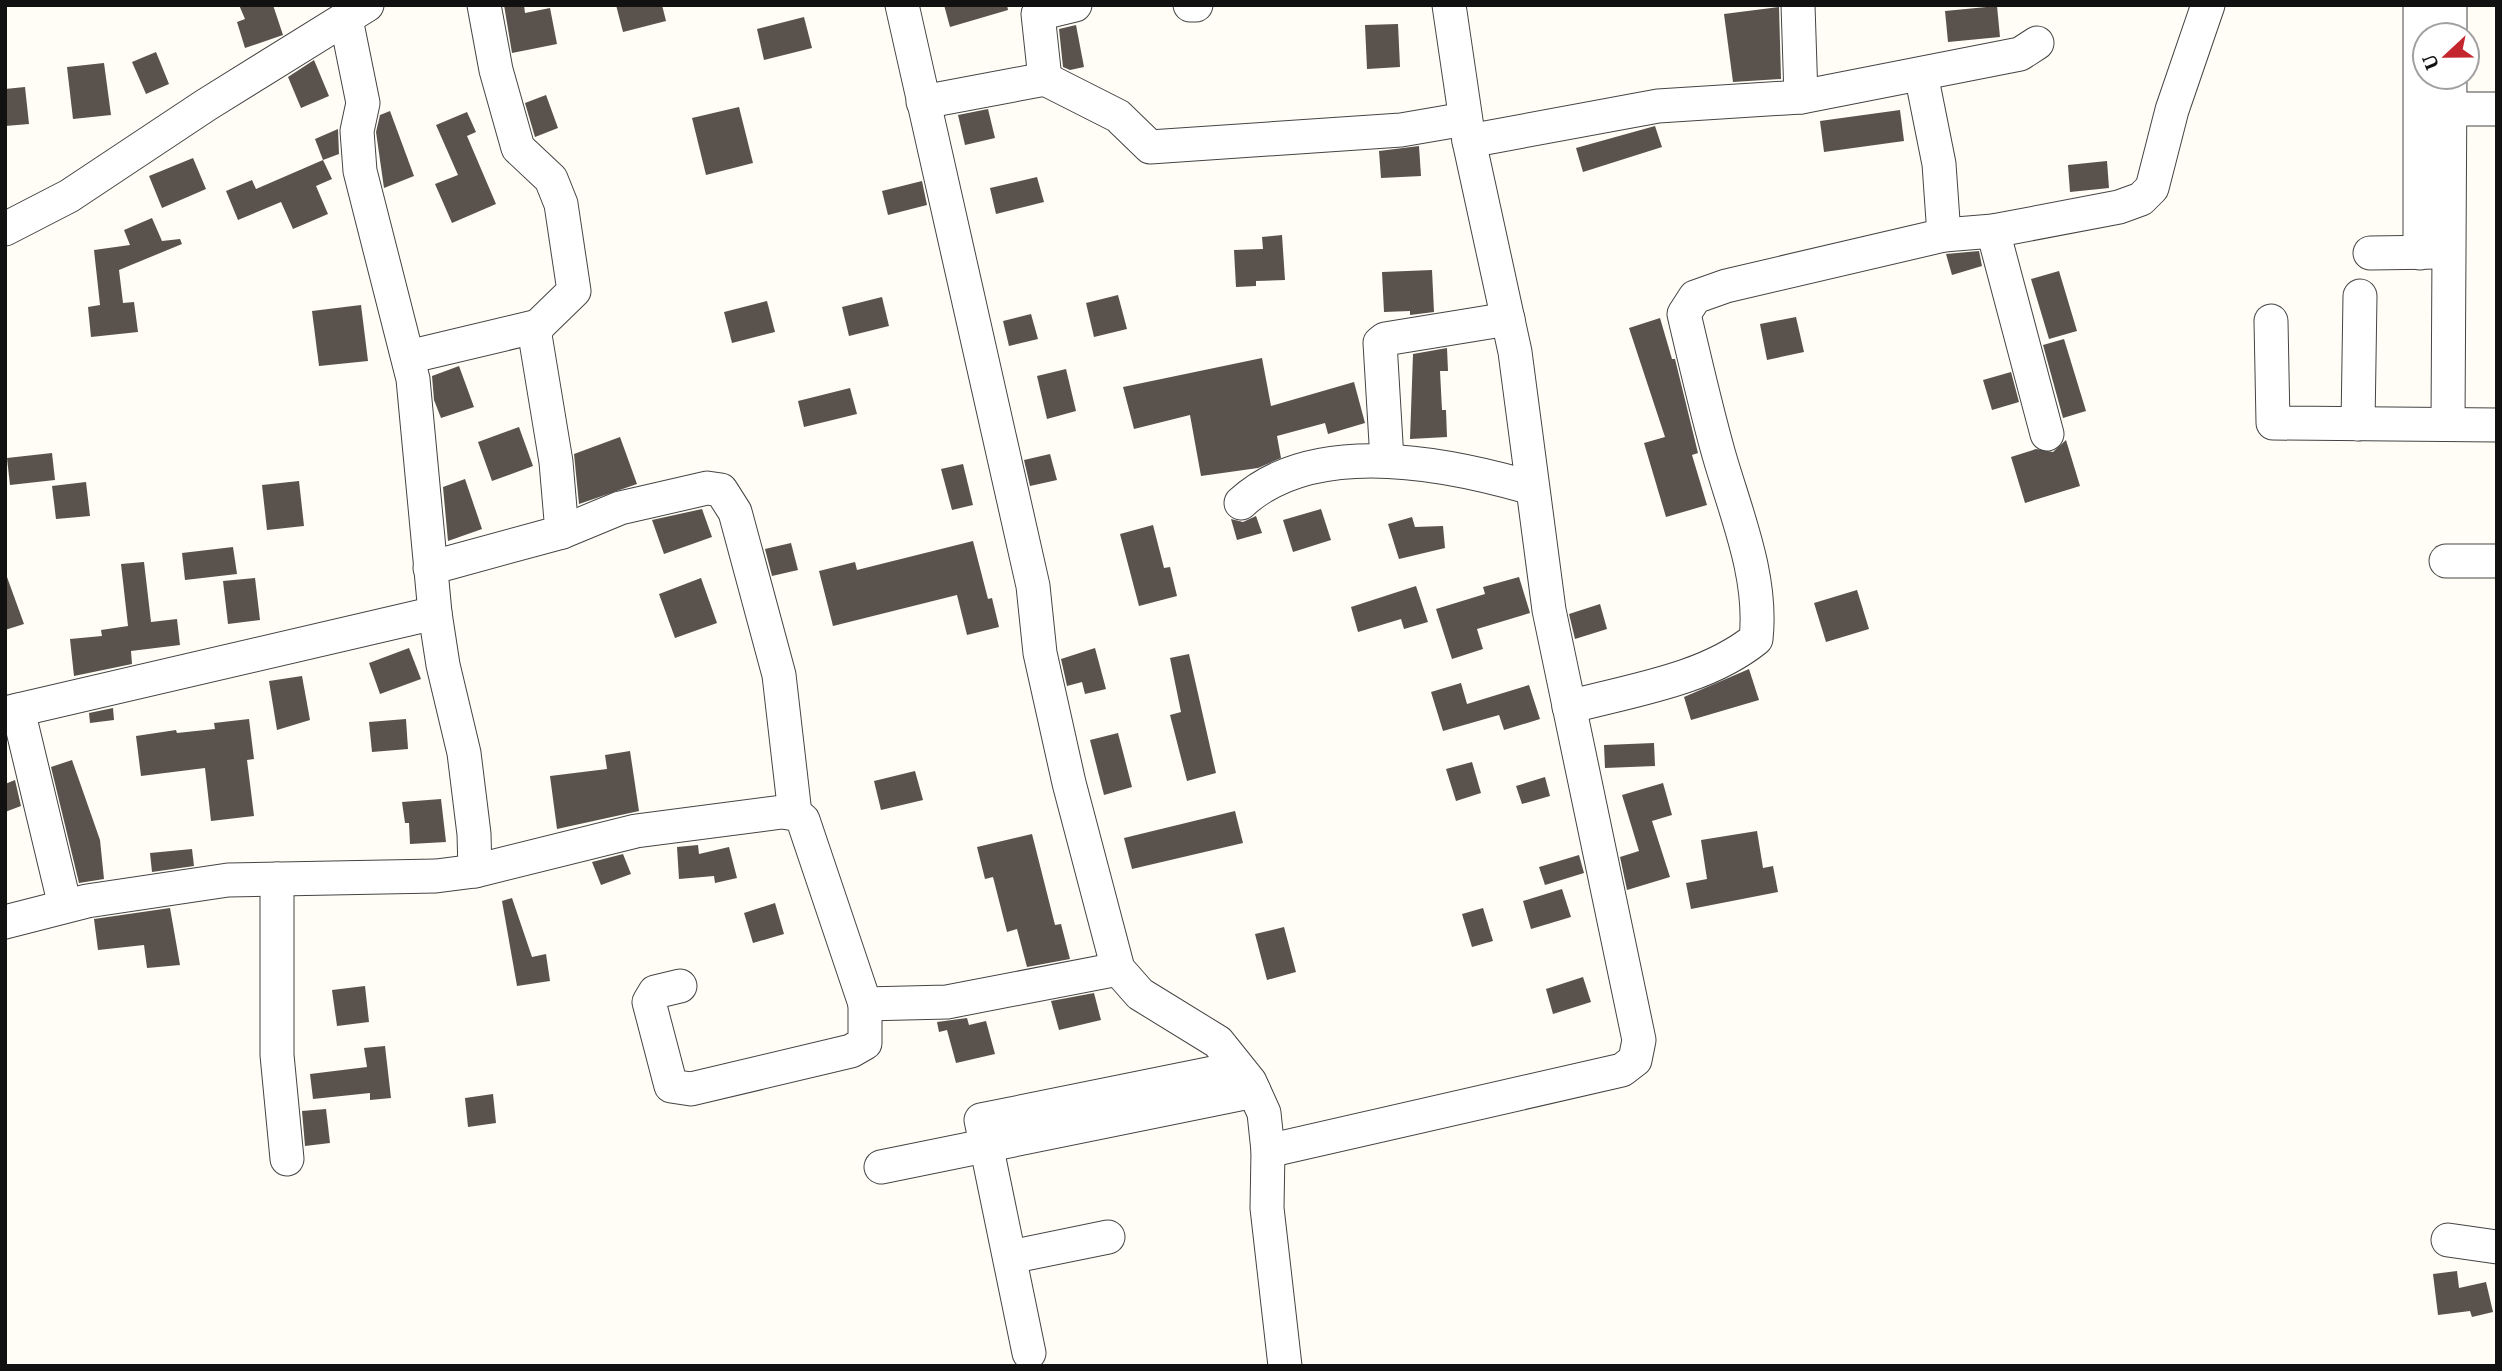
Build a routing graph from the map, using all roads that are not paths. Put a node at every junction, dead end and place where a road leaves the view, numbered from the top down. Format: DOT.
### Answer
graph roads {
  1 [pos="484,5"];
  2 [pos="902,5"];
  3 [pos="1075,5"];
  4 [pos="1190,5"];
  5 [pos="1196,5"];
  6 [pos="1448,5"];
  7 [pos="1798,5"];
  8 [pos="2208,5"];
  9 [pos="2420,5"];
  10 [pos="357,12"];
  11 [pos="2037,43"];
  12 [pos="1921,74"];
  13 [pos="1045,79"];
  14 [pos="2450,93"];
  15 [pos="1801,97"];
  16 [pos="923,102"];
  17 [pos="2497,109"];
  18 [pos="1467,130"];
  19 [pos="5,229"];
  20 [pos="1993,231"];
  21 [pos="1944,234"];
  22 [pos="2434,252"];
  23 [pos="2370,253"];
  24 [pos="2360,296"];
  25 [pos="1508,319"];
  26 [pos="2271,321"];
  27 [pos="538,326"];
  28 [pos="408,357"];
  29 [pos="2358,424"];
  30 [pos="2448,425"];
  31 [pos="2497,425"];
  32 [pos="2047,434"];
  33 [pos="1387,460"];
  34 [pos="1532,488"];
  35 [pos="1241,503"];
  36 [pos="562,532"];
  37 [pos="2446,561"];
  38 [pos="2497,561"];
  39 [pos="430,568"];
  40 [pos="435,613"];
  41 [pos="1569,707"];
  42 [pos="12,711"];
  43 [pos="795,814"];
  44 [pos="475,871"];
  45 [pos="277,879"];
  46 [pos="65,906"];
  47 [pos="5,922"];
  48 [pos="1118,969"];
  49 [pos="680,986"];
  50 [pos="865,1004"];
  51 [pos="1246,1079"];
  52 [pos="987,1145"];
  53 [pos="1268,1151"];
  54 [pos="287,1159"];
  55 [pos="881,1167"];
  56 [pos="1108,1237"];
  57 [pos="2448,1240"];
  58 [pos="2497,1247"];
  59 [pos="1010,1257"];
  60 [pos="1029,1353"];
  61 [pos="1284,1360"];
  1 -- 27 [label="street"];
  2 -- 16 [label="street"];
  3 -- 13 [label="street"];
  4 -- 5 [label="street"];
  6 -- 18 [label="street"];
  7 -- 15 [label="street"];
  8 -- 20 [label="street"];
  9 -- 22 [label="street"];
  10 -- 19 [label="street"];
  10 -- 28 [label="street"];
  11 -- 12 [label="street"];
  12 -- 15 [label="street"];
  12 -- 21 [label="street"];
  13 -- 16 [label="street"];
  13 -- 18 [label="street"];
  14 -- 17 [label="street"];
  14 -- 22 [label="street"];
  15 -- 18 [label="street"];
  16 -- 48 [label="street"];
  18 -- 25 [label="street"];
  20 -- 21 [label="street"];
  20 -- 32 [label="street"];
  21 -- 41 [label="street"];
  22 -- 23 [label="street"];
  22 -- 30 [label="street"];
  24 -- 29 [label="street"];
  25 -- 33 [label="street"];
  25 -- 34 [label="street"];
  26 -- 29 [label="street"];
  27 -- 28 [label="street"];
  27 -- 36 [label="street"];
  28 -- 39 [label="street"];
  29 -- 30 [label="street"];
  30 -- 31 [label="street"];
  33 -- 34 [label="street"];
  33 -- 35 [label="street"];
  34 -- 41 [label="street"];
  36 -- 39 [label="street"];
  36 -- 43 [label="street"];
  37 -- 38 [label="street"];
  39 -- 40 [label="street"];
  40 -- 42 [label="street"];
  40 -- 44 [label="street"];
  41 -- 53 [label="street"];
  42 -- 46 [label="street"];
  43 -- 44 [label="street"];
  43 -- 50 [label="street"];
  44 -- 45 [label="street"];
  45 -- 46 [label="street"];
  45 -- 54 [label="street"];
  46 -- 47 [label="street"];
  48 -- 50 [label="street"];
  48 -- 51 [label="street"];
  49 -- 50 [label="street"];
  51 -- 52 [label="street"];
  51 -- 53 [label="street"];
  52 -- 55 [label="street"];
  52 -- 59 [label="street"];
  53 -- 61 [label="street"];
  56 -- 59 [label="street"];
  57 -- 58 [label="street"];
  59 -- 60 [label="street"];
}
